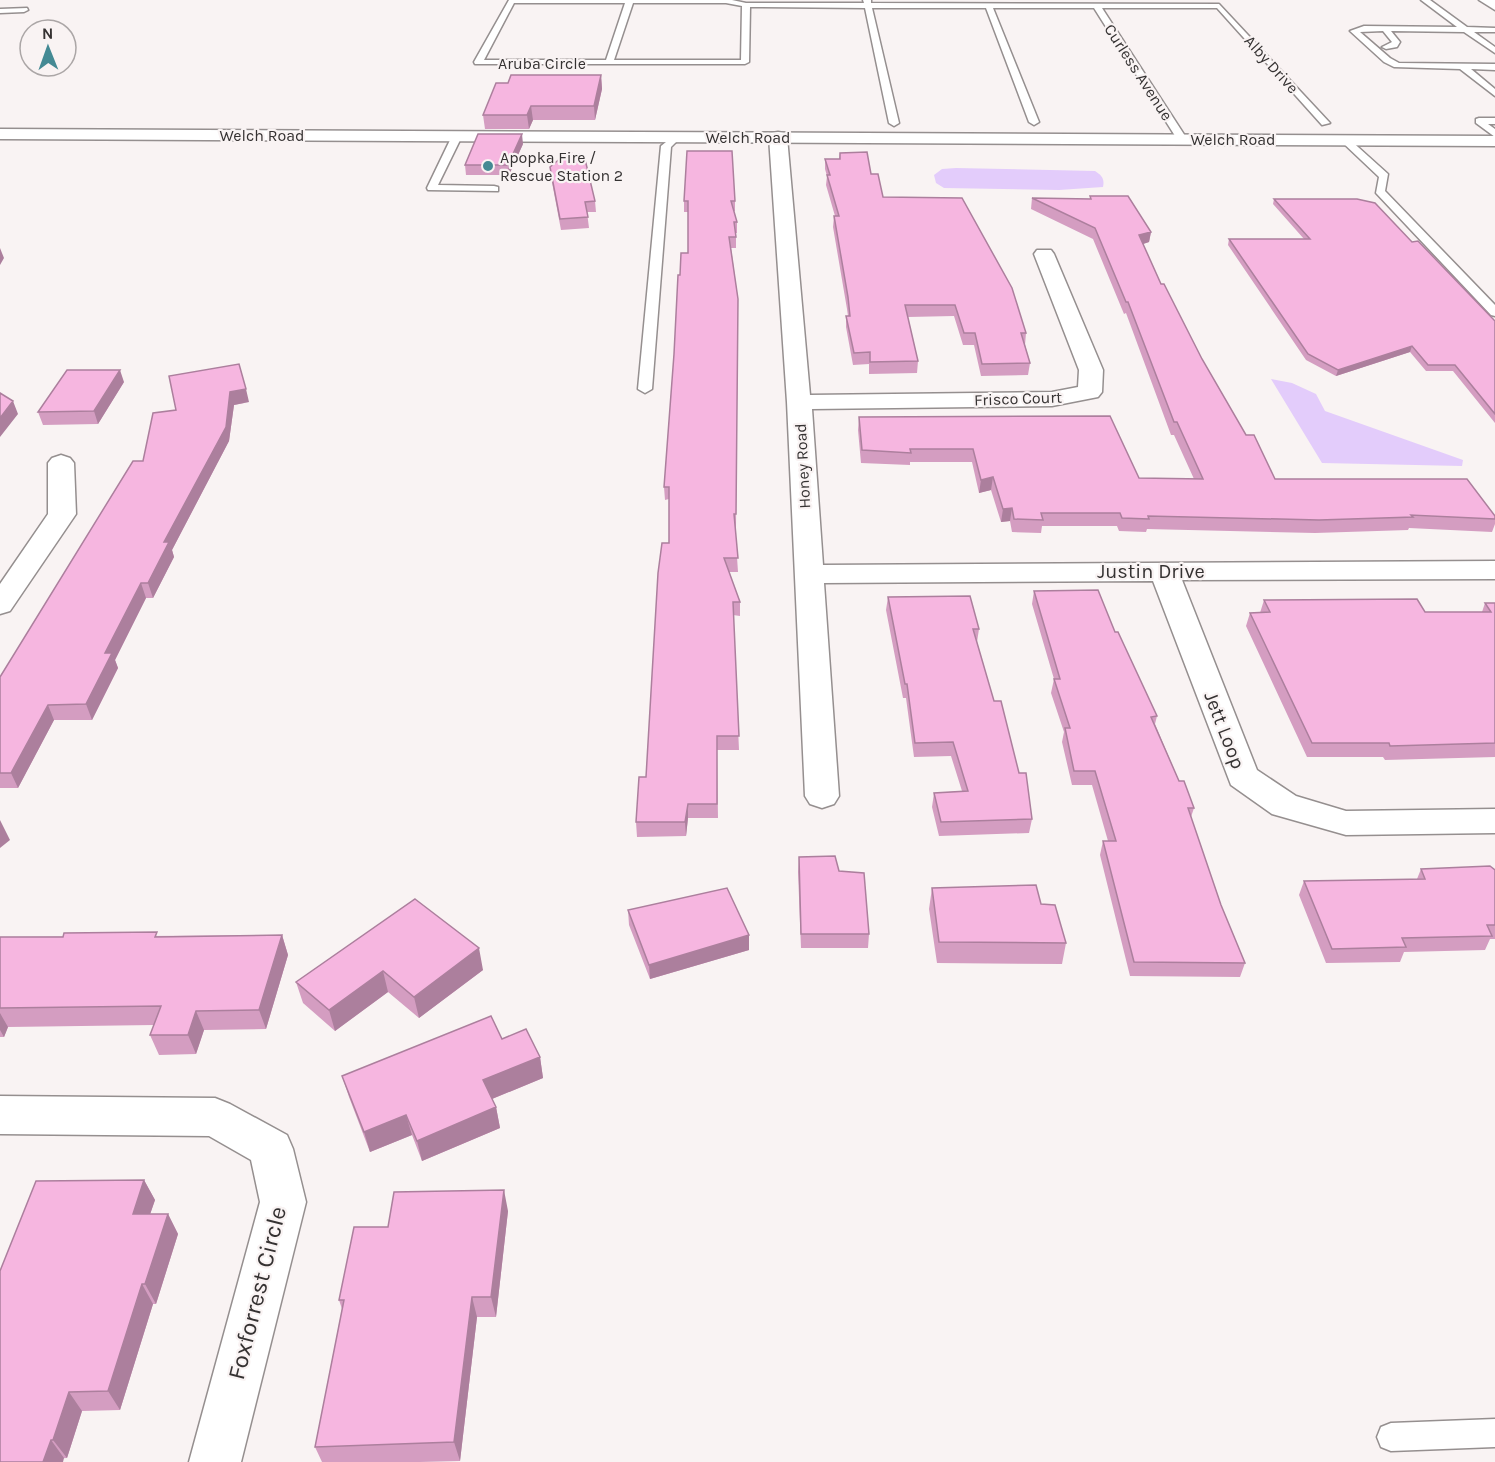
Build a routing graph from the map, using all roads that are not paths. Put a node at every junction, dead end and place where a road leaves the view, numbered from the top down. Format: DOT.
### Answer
graph roads {
  1 [pos="630,0"];
  2 [pos="1425,0"];
  3 [pos="1486,0"];
  4 [pos="867,2"];
  5 [pos="988,4"];
  6 [pos="746,5"];
  7 [pos="1096,5"];
  8 [pos="1495,6"];
  9 [pos="24,10"];
  10 [pos="0,11"];
  11 [pos="1368,28"];
  12 [pos="1388,28"];
  13 [pos="1466,30"];
  14 [pos="1495,30"];
  15 [pos="1386,47"];
  16 [pos="1495,51"];
  17 [pos="1436,59"];
  18 [pos="1451,59"];
  19 [pos="1495,59"];
  20 [pos="609,63"];
  21 [pos="1462,67"];
  22 [pos="1495,67"];
  23 [pos="1476,78"];
  24 [pos="1495,78"];
  25 [pos="1492,89"];
  26 [pos="1495,121"];
  27 [pos="1034,122"];
  28 [pos="894,123"];
  29 [pos="1325,123"];
  30 [pos="0,134"];
  31 [pos="1495,134"];
  32 [pos="458,136"];
  33 [pos="676,137"];
  34 [pos="778,137"];
  35 [pos="1182,139"];
  36 [pos="1345,140"];
  37 [pos="1495,141"];
  38 [pos="494,189"];
  39 [pos="1044,254"];
  40 [pos="1495,312"];
  41 [pos="645,388"];
  42 [pos="799,402"];
  43 [pos="61,463"];
  44 [pos="1495,570"];
  45 [pos="1164,571"];
  46 [pos="808,574"];
  47 [pos="0,605"];
  48 [pos="822,796"];
  49 [pos="1495,822"];
  50 [pos="0,1115"];
  51 [pos="1495,1433"];
  52 [pos="1391,1437"];
  53 [pos="214,1462"];
  1 -- 6 [label="lane, Aruba Circle"];
  1 -- 20 [label="lane"];
  1 -- 20 [label="lane, Aruba Circle"];
  2 -- 13 [label="lane"];
  3 -- 8 [label="street"];
  4 -- 5 [label="lane"];
  4 -- 6 [label="lane"];
  4 -- 28 [label="lane"];
  5 -- 7 [label="lane"];
  5 -- 27 [label="lane"];
  6 -- 20 [label="lane, Aruba Circle"];
  7 -- 29 [label="lane, Alby Drive"];
  7 -- 35 [label="lane, Curless Avenue"];
  9 -- 10 [label="lane"];
  11 -- 12 [label="lane"];
  11 -- 15 [label="lane"];
  11 -- 21 [label="lane"];
  12 -- 13 [label="lane"];
  12 -- 15 [label="lane"];
  13 -- 14 [label="lane"];
  13 -- 16 [label="lane"];
  15 -- 17 [label="lane"];
  18 -- 19 [label="lane"];
  21 -- 22 [label="lane"];
  21 -- 23 [label="lane"];
  23 -- 24 [label="lane"];
  23 -- 25 [label="lane"];
  26 -- 31 [label="lane"];
  30 -- 32 [label="street, Welch Road"];
  32 -- 33 [label="street, Welch Road"];
  32 -- 38 [label="lane"];
  33 -- 34 [label="street, Welch Road"];
  33 -- 41 [label="lane"];
  34 -- 35 [label="street, Welch Road"];
  34 -- 42 [label="street, Honey Road"];
  35 -- 36 [label="street, Welch Road"];
  36 -- 37 [label="street, Welch Road"];
  36 -- 40 [label="lane"];
  39 -- 42 [label="street, Frisco Court"];
  42 -- 46 [label="street, Honey Road"];
  43 -- 47 [label="street"];
  44 -- 45 [label="street, Justin Drive"];
  45 -- 46 [label="street, Justin Drive"];
  45 -- 49 [label="street, Jett Loop"];
  46 -- 48 [label="street, Honey Road"];
  50 -- 53 [label="street, Foxforrest Circle"];
  51 -- 52 [label="lane"];
}
